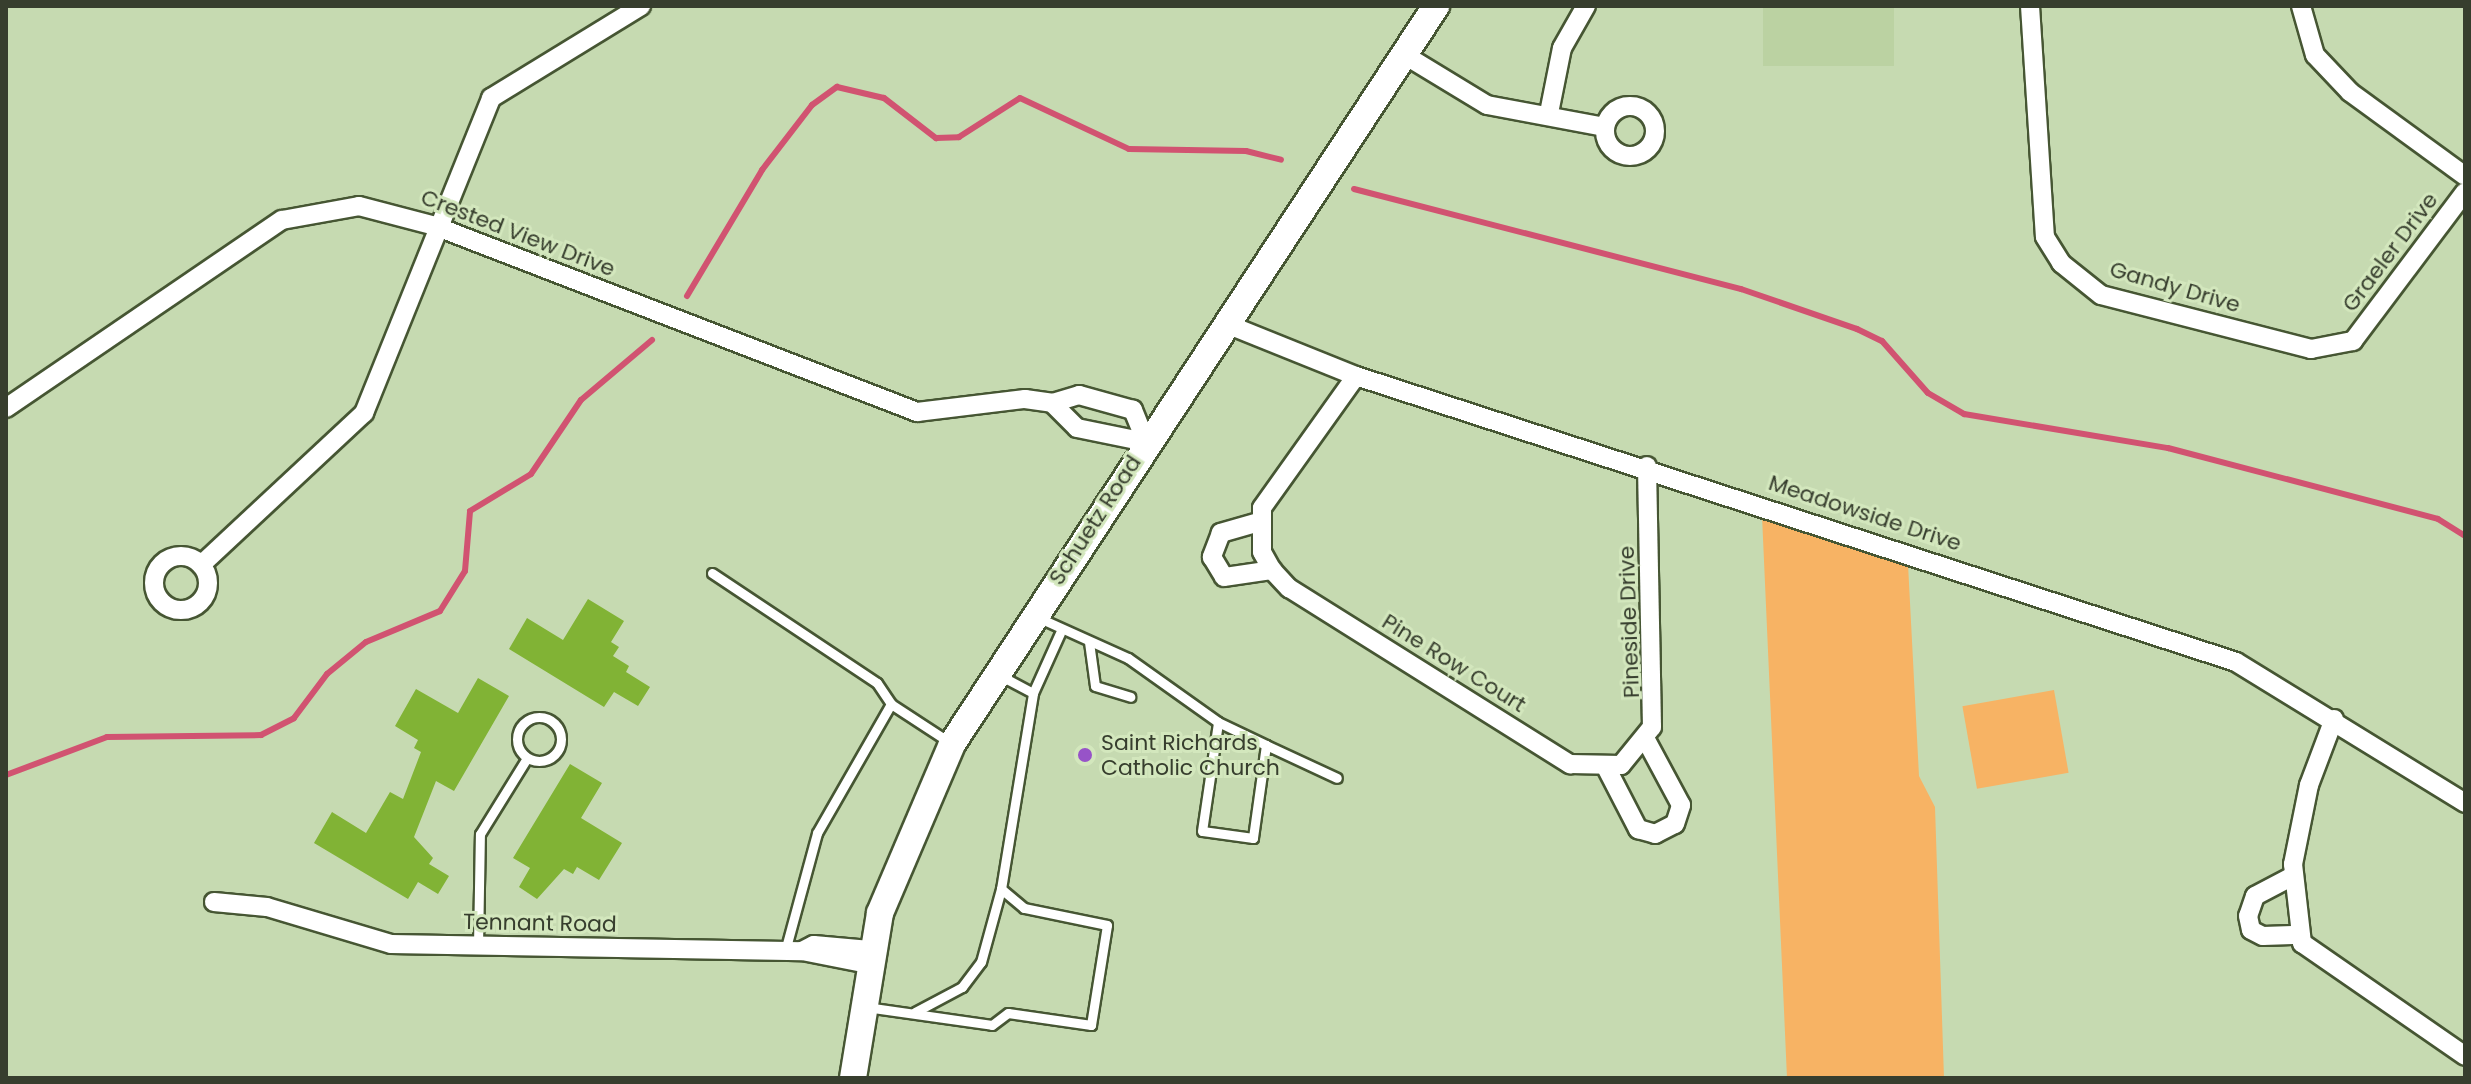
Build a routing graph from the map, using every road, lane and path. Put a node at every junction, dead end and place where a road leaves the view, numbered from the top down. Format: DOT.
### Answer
graph roads {
  1 [pos="641,6"];
  2 [pos="1436,6"];
  3 [pos="1586,6"];
  4 [pos="2030,6"];
  5 [pos="2301,6"];
  6 [pos="1403,54"];
  7 [pos="1549,113"];
  8 [pos="1604,127"];
  9 [pos="2465,176"];
  10 [pos="2465,192"];
  11 [pos="435,226"];
  12 [pos="1224,323"];
  13 [pos="2353,341"];
  14 [pos="1356,376"];
  15 [pos="1052,403"];
  16 [pos="6,408"];
  17 [pos="1146,442"];
  18 [pos="1647,466"];
  19 [pos="1259,522"];
  20 [pos="201,565"];
  21 [pos="1272,570"];
  22 [pos="712,573"];
  23 [pos="1034,615"];
  24 [pos="1060,633"];
  25 [pos="1089,642"];
  26 [pos="995,673"];
  27 [pos="1033,693"];
  28 [pos="1130,697"];
  29 [pos="891,704"];
  30 [pos="2334,719"];
  31 [pos="1218,722"];
  32 [pos="1646,740"];
  33 [pos="952,744"];
  34 [pos="1266,745"];
  35 [pos="527,758"];
  36 [pos="1614,767"];
  37 [pos="1337,778"];
  38 [pos="2465,803"];
  39 [pos="2293,876"];
  40 [pos="1001,889"];
  41 [pos="214,902"];
  42 [pos="2300,935"];
  43 [pos="478,945"];
  44 [pos="794,951"];
  45 [pos="869,957"];
  46 [pos="860,1007"];
  47 [pos="911,1013"];
  48 [pos="2465,1056"];
  49 [pos="853,1078"];
  1 -- 11 [label="street"];
  2 -- 6 [label="main road, Schuetz Road"];
  3 -- 7 [label="street"];
  4 -- 13 [label="street, Gandy Drive"];
  5 -- 9 [label="street"];
  6 -- 7 [label="street"];
  6 -- 12 [label="main road, Schuetz Road"];
  7 -- 8 [label="street"];
  10 -- 13 [label="street, Graeler Drive"];
  11 -- 15 [label="street, Crested View Drive"];
  11 -- 16 [label="street, Crested View Drive"];
  11 -- 20 [label="street"];
  12 -- 14 [label="street, Meadowside Drive"];
  12 -- 17 [label="main road, Schuetz Road"];
  14 -- 18 [label="street, Meadowside Drive"];
  14 -- 19 [label="street"];
  15 -- 17 [label="street"];
  15 -- 17 [label="street, Crested View Drive"];
  17 -- 23 [label="main road, Schuetz Road"];
  18 -- 30 [label="street, Meadowside Drive"];
  18 -- 32 [label="street, Pineside Drive"];
  19 -- 21 [label="street"];
  19 -- 21 [label="street"];
  21 -- 36 [label="street, Pine Row Court"];
  22 -- 29 [label="lane"];
  23 -- 24 [label="lane"];
  23 -- 26 [label="main road, Schuetz Road"];
  24 -- 25 [label="lane"];
  24 -- 27 [label="lane"];
  25 -- 28 [label="lane"];
  25 -- 31 [label="lane"];
  26 -- 27 [label="lane"];
  26 -- 33 [label="main road, Schuetz Road"];
  27 -- 40 [label="lane"];
  29 -- 33 [label="lane"];
  29 -- 44 [label="lane"];
  30 -- 38 [label="street, Meadowside Drive"];
  30 -- 39 [label="street"];
  31 -- 34 [label="lane"];
  31 -- 34 [label="lane"];
  32 -- 36 [label="street"];
  32 -- 36 [label="street"];
  33 -- 45 [label="main road, Schuetz Road"];
  34 -- 37 [label="lane"];
  35 -- 35 [label="lane"];
  35 -- 43 [label="lane"];
  39 -- 42 [label="street"];
  39 -- 42 [label="street"];
  40 -- 47 [label="lane"];
  40 -- 47 [label="lane"];
  41 -- 43 [label="street, Tennant Road"];
  42 -- 48 [label="street"];
  43 -- 44 [label="street, Tennant Road"];
  44 -- 45 [label="street, Tennant Road"];
  45 -- 46 [label="main road, Schuetz Road"];
  46 -- 47 [label="lane"];
  46 -- 49 [label="main road, Schuetz Road"];
}
